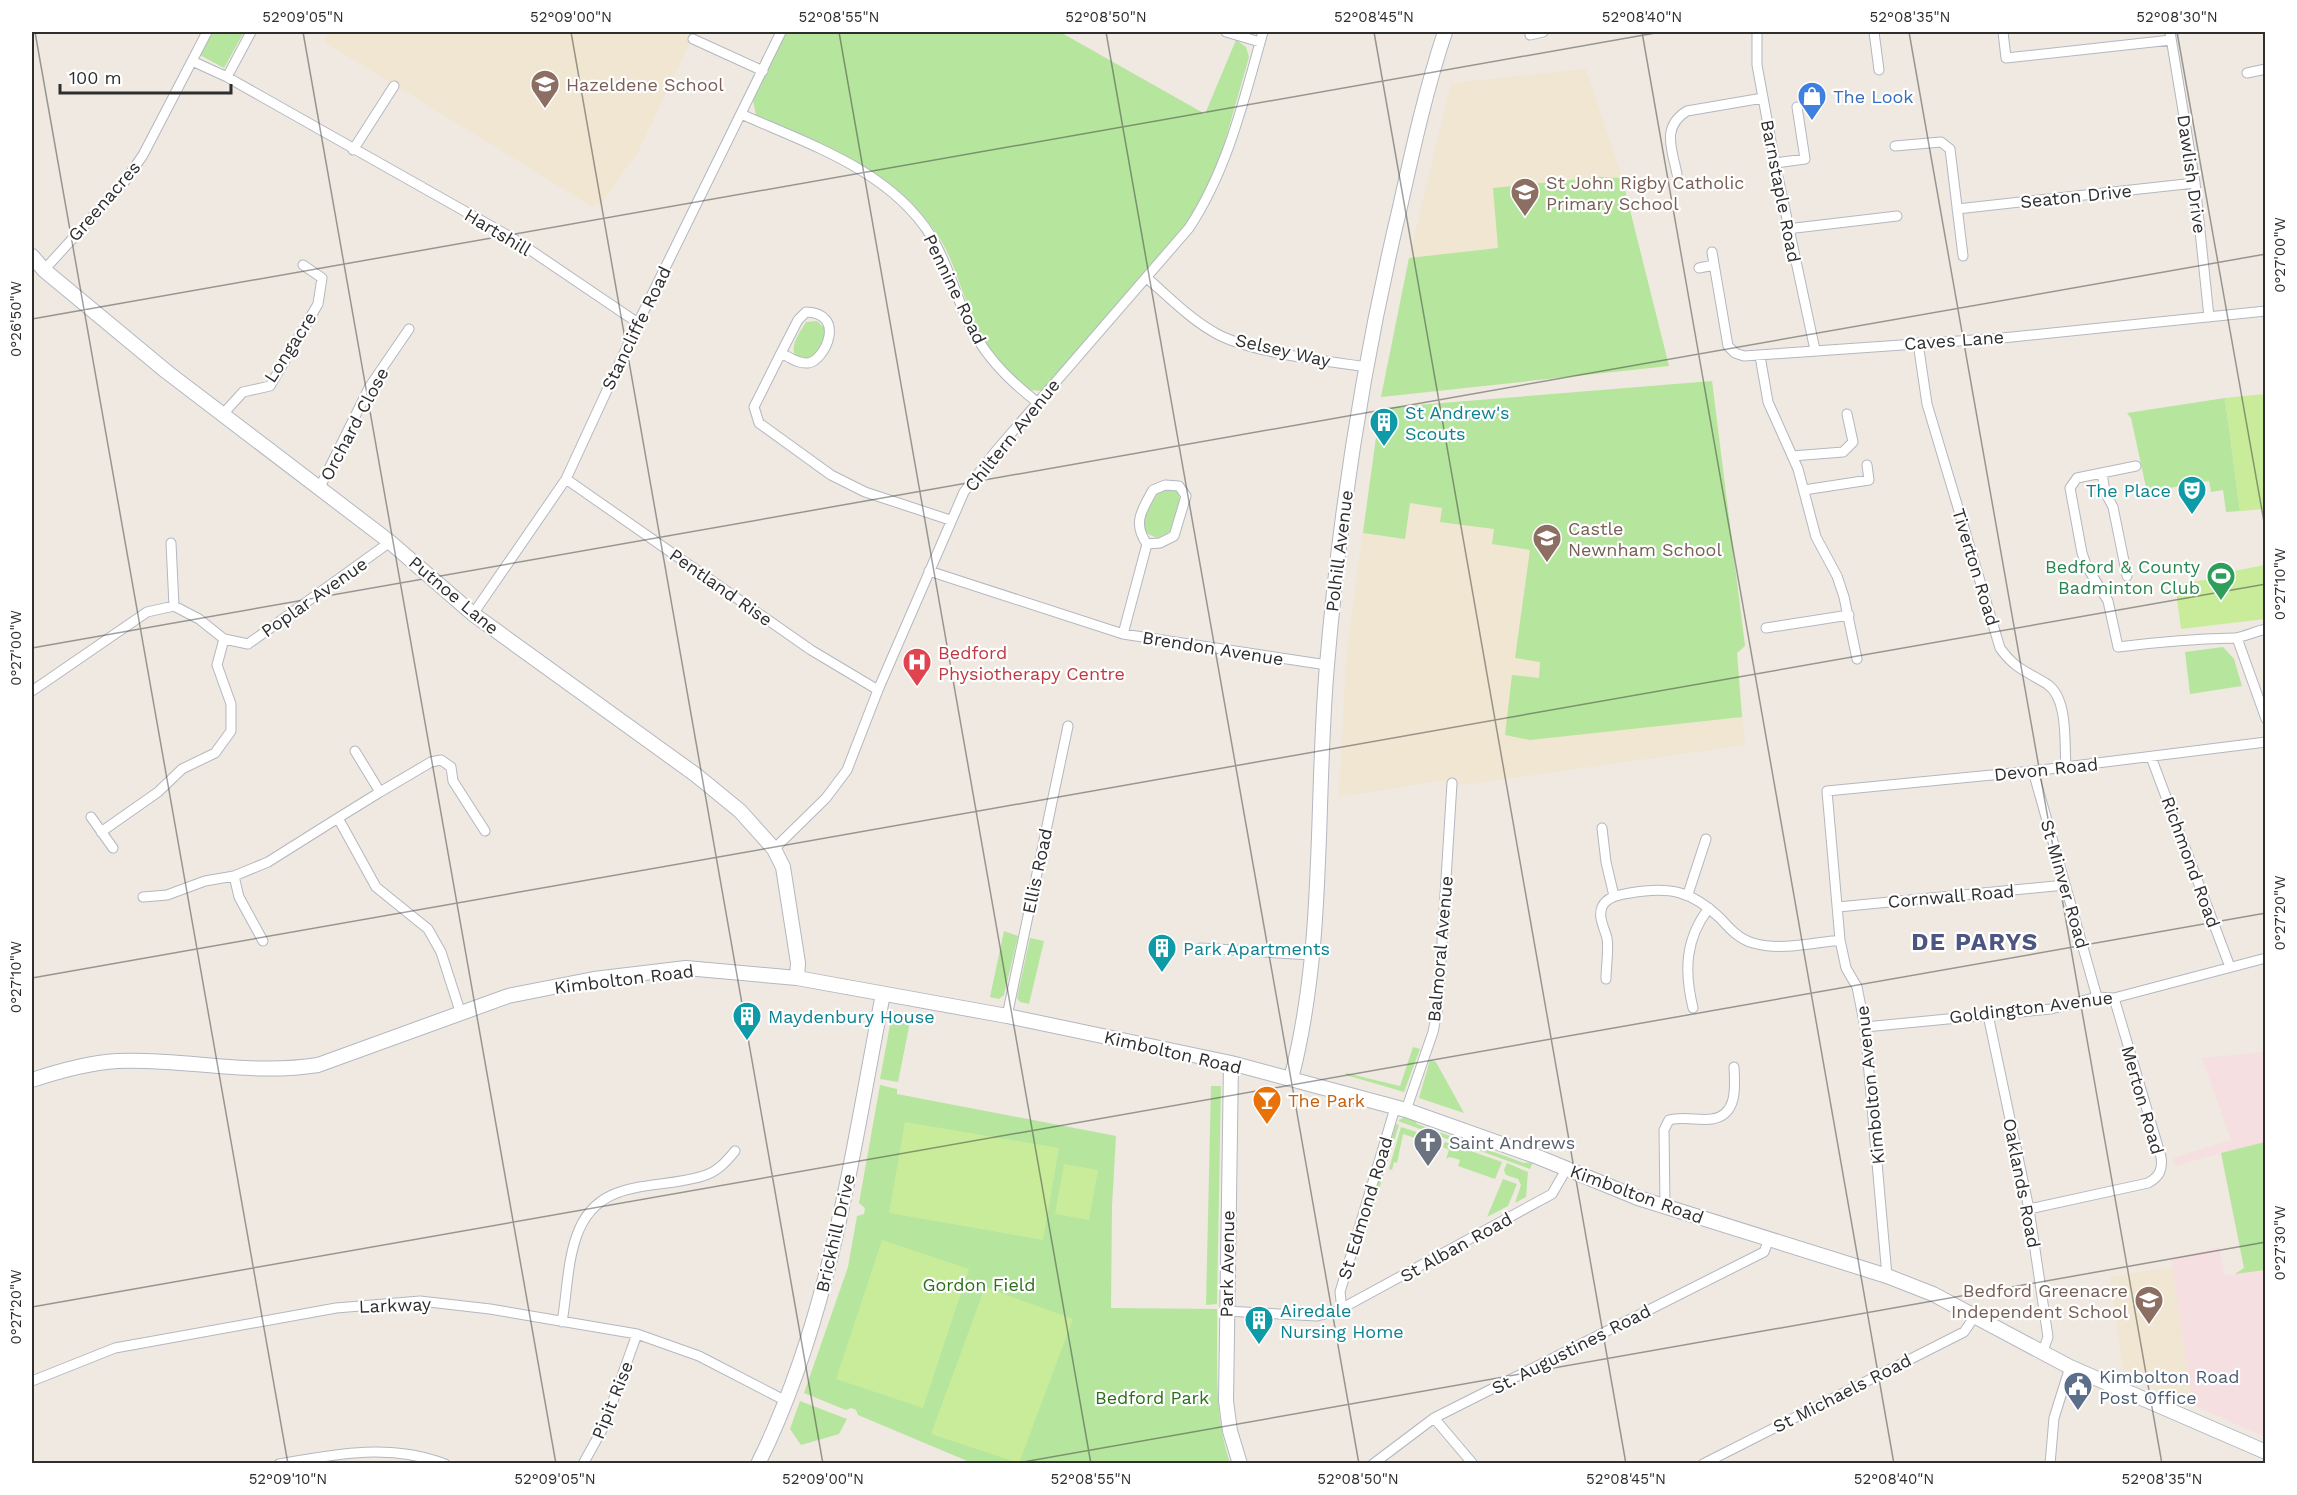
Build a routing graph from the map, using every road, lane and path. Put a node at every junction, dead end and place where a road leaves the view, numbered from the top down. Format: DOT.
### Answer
graph roads {
  1 [pos="207,32"];
  2 [pos="252,32"];
  3 [pos="781,32"];
  4 [pos="1226,32"];
  5 [pos="1263,32"];
  6 [pos="1445,32"];
  7 [pos="1543,32"];
  8 [pos="1757,32"];
  9 [pos="1874,32"];
  10 [pos="2003,32"];
  11 [pos="1530,35"];
  12 [pos="2170,36"];
  13 [pos="693,39"];
  14 [pos="1260,42"];
  15 [pos="192,61"];
  16 [pos="2265,69"];
  17 [pos="1879,70"];
  18 [pos="763,71"];
  19 [pos="2247,73"];
  20 [pos="226,77"];
  21 [pos="394,86"];
  22 [pos="1763,98"];
  23 [pos="1797,107"];
  24 [pos="741,114"];
  25 [pos="1895,146"];
  26 [pos="353,150"];
  27 [pos="1775,163"];
  28 [pos="1677,174"];
  29 [pos="2194,183"];
  30 [pos="1957,209"];
  31 [pos="1897,216"];
  32 [pos="1787,229"];
  33 [pos="1712,252"];
  34 [pos="32,256"];
  35 [pos="1962,256"];
  36 [pos="303,265"];
  37 [pos="1714,265"];
  38 [pos="1699,268"];
  39 [pos="44,270"];
  40 [pos="1147,278"];
  41 [pos="2265,311"];
  42 [pos="2209,317"];
  43 [pos="638,323"];
  44 [pos="409,329"];
  45 [pos="1918,343"];
  46 [pos="1815,350"];
  47 [pos="781,353"];
  48 [pos="1760,356"];
  49 [pos="1367,367"];
  50 [pos="1037,402"];
  51 [pos="1847,414"];
  52 [pos="222,415"];
  53 [pos="1792,456"];
  54 [pos="1867,465"];
  55 [pos="2136,466"];
  56 [pos="2102,473"];
  57 [pos="566,479"];
  58 [pos="319,489"];
  59 [pos="1804,490"];
  60 [pos="950,520"];
  61 [pos="390,542"];
  62 [pos="171,543"];
  63 [pos="1147,544"];
  64 [pos="929,571"];
  65 [pos="2127,576"];
  66 [pos="174,606"];
  67 [pos="473,614"];
  68 [pos="1849,615"];
  69 [pos="1766,628"];
  70 [pos="2265,629"];
  71 [pos="1124,634"];
  72 [pos="2237,638"];
  73 [pos="224,639"];
  74 [pos="1857,659"];
  75 [pos="1327,665"];
  76 [pos="878,690"];
  77 [pos="32,691"];
  78 [pos="2265,719"];
  79 [pos="1068,726"];
  80 [pos="2265,742"];
  81 [pos="355,751"];
  82 [pos="2151,757"];
  83 [pos="2066,767"];
  84 [pos="2033,771"];
  85 [pos="1452,783"];
  86 [pos="1827,791"];
  87 [pos="380,792"];
  88 [pos="91,817"];
  89 [pos="338,818"];
  90 [pos="1602,828"];
  91 [pos="485,831"];
  92 [pos="101,832"];
  93 [pos="1706,839"];
  94 [pos="112,848"];
  95 [pos="774,849"];
  96 [pos="234,876"];
  97 [pos="2065,885"];
  98 [pos="1688,894"];
  99 [pos="143,897"];
  100 [pos="1614,897"];
  101 [pos="1838,907"];
  102 [pos="1709,908"];
  103 [pos="263,940"];
  104 [pos="1840,940"];
  105 [pos="1200,948"];
  106 [pos="1311,955"];
  107 [pos="2265,958"];
  108 [pos="2230,968"];
  109 [pos="797,978"];
  110 [pos="1606,979"];
  111 [pos="883,994"];
  112 [pos="2097,997"];
  113 [pos="2114,998"];
  114 [pos="1693,1008"];
  115 [pos="460,1011"];
  116 [pos="1988,1015"];
  117 [pos="1007,1016"];
  118 [pos="1865,1027"];
  119 [pos="1231,1063"];
  120 [pos="1734,1067"];
  121 [pos="1291,1078"];
  122 [pos="32,1080"];
  123 [pos="1401,1109"];
  124 [pos="735,1151"];
  125 [pos="1567,1168"];
  126 [pos="1665,1206"];
  127 [pos="2029,1209"];
  128 [pos="1769,1239"];
  129 [pos="1887,1276"];
  130 [pos="1342,1309"];
  131 [pos="1226,1311"];
  132 [pos="1975,1316"];
  133 [pos="562,1322"];
  134 [pos="637,1335"];
  135 [pos="2043,1351"];
  136 [pos="2070,1367"];
  137 [pos="32,1381"];
  138 [pos="786,1401"];
  139 [pos="1434,1418"];
  140 [pos="2265,1452"];
  141 [pos="279,1464"];
  142 [pos="445,1464"];
  143 [pos="583,1464"];
  144 [pos="758,1464"];
  145 [pos="1240,1464"];
  146 [pos="1373,1464"];
  147 [pos="1473,1464"];
  148 [pos="1703,1464"];
  149 [pos="2050,1464"];
  1 -- 15 [label="street, Greenacres"];
  2 -- 20 [label="street"];
  3 -- 18 [label="street, Stancliffe Road"];
  4 -- 14 [label="street"];
  5 -- 14 [label="street, Chiltern Avenue"];
  6 -- 49 [label="street, Polhill Avenue"];
  7 -- 11 [label="street"];
  8 -- 22 [label="street, Barnstaple Road"];
  9 -- 17 [label="street"];
  10 -- 12 [label="street"];
  12 -- 29 [label="street, Dawlish Drive"];
  13 -- 18 [label="street"];
  14 -- 40 [label="street, Chiltern Avenue"];
  15 -- 20 [label="street, Hartshill"];
  15 -- 39 [label="street, Greenacres"];
  16 -- 19 [label="street"];
  18 -- 24 [label="street, Stancliffe Road"];
  20 -- 26 [label="street, Hartshill"];
  21 -- 26 [label="street"];
  22 -- 27 [label="street, Barnstaple Road"];
  22 -- 28 [label="street"];
  23 -- 27 [label="street"];
  24 -- 43 [label="street, Stancliffe Road"];
  24 -- 50 [label="street, Pennine Road"];
  25 -- 30 [label="street"];
  26 -- 43 [label="street, Hartshill"];
  27 -- 32 [label="street, Barnstaple Road"];
  29 -- 30 [label="street, Seaton Drive"];
  29 -- 42 [label="street, Dawlish Drive"];
  30 -- 35 [label="street"];
  31 -- 32 [label="street"];
  32 -- 46 [label="street, Barnstaple Road"];
  33 -- 37 [label="street, Caves Lane"];
  34 -- 39 [label="street, Putnoe Lane"];
  36 -- 52 [label="street, Longacre"];
  37 -- 38 [label="street"];
  37 -- 48 [label="street, Caves Lane"];
  39 -- 52 [label="street, Putnoe Lane"];
  40 -- 49 [label="street, Selsey Way"];
  40 -- 50 [label="street, Chiltern Avenue"];
  41 -- 42 [label="street, Caves Lane"];
  42 -- 45 [label="street, Caves Lane"];
  43 -- 57 [label="street, Stancliffe Road"];
  44 -- 58 [label="street, Orchard Close"];
  45 -- 46 [label="street, Caves Lane"];
  45 -- 83 [label="street, Tiverton Road"];
  46 -- 48 [label="street, Caves Lane"];
  47 -- 47 [label="street"];
  47 -- 60 [label="street"];
  48 -- 53 [label="street"];
  49 -- 75 [label="street, Polhill Avenue"];
  50 -- 60 [label="street, Chiltern Avenue"];
  51 -- 53 [label="street"];
  52 -- 58 [label="street, Putnoe Lane"];
  53 -- 59 [label="street"];
  54 -- 59 [label="street"];
  55 -- 56 [label="street"];
  56 -- 65 [label="street"];
  56 -- 72 [label="street"];
  57 -- 67 [label="street, Stancliffe Road"];
  57 -- 76 [label="street, Pentland Rise"];
  58 -- 61 [label="street, Putnoe Lane"];
  59 -- 68 [label="street"];
  60 -- 64 [label="street, Chiltern Avenue"];
  61 -- 67 [label="street, Putnoe Lane"];
  61 -- 73 [label="street, Poplar Avenue"];
  62 -- 66 [label="street"];
  63 -- 63 [label="street"];
  63 -- 71 [label="street"];
  64 -- 71 [label="street, Brendon Avenue"];
  64 -- 76 [label="street, Chiltern Avenue"];
  66 -- 73 [label="street"];
  66 -- 77 [label="street"];
  67 -- 95 [label="street, Putnoe Lane"];
  68 -- 69 [label="street"];
  68 -- 74 [label="street"];
  70 -- 72 [label="street"];
  71 -- 75 [label="street, Brendon Avenue"];
  72 -- 78 [label="street"];
  73 -- 92 [label="street"];
  75 -- 106 [label="street, Polhill Avenue"];
  76 -- 95 [label="street, Chiltern Avenue"];
  79 -- 117 [label="street, Ellis Road"];
  80 -- 82 [label="street, Devon Road"];
  81 -- 87 [label="street"];
  82 -- 83 [label="street, Devon Road"];
  82 -- 108 [label="street, Richmond Road"];
  83 -- 84 [label="street, Devon Road"];
  84 -- 86 [label="street, Devon Road"];
  84 -- 97 [label="street, St Minver Road"];
  85 -- 123 [label="street, Balmoral Avenue"];
  86 -- 101 [label="street, Kimbolton Avenue"];
  87 -- 89 [label="street"];
  87 -- 91 [label="street"];
  88 -- 92 [label="street"];
  89 -- 96 [label="street"];
  89 -- 115 [label="street"];
  90 -- 100 [label="street"];
  92 -- 94 [label="street"];
  93 -- 98 [label="street"];
  95 -- 109 [label="street, Putnoe Lane"];
  96 -- 99 [label="street"];
  96 -- 103 [label="street"];
  97 -- 101 [label="street, Cornwall Road"];
  97 -- 112 [label="street, St Minver Road"];
  98 -- 100 [label="street"];
  98 -- 102 [label="street"];
  100 -- 110 [label="street"];
  101 -- 104 [label="street, Kimbolton Avenue"];
  102 -- 104 [label="street"];
  102 -- 114 [label="street"];
  104 -- 118 [label="street, Kimbolton Avenue"];
  105 -- 106 [label="street"];
  106 -- 121 [label="street, Polhill Avenue"];
  107 -- 108 [label="street, Goldington Avenue"];
  108 -- 113 [label="street, Goldington Avenue"];
  109 -- 111 [label="street, Kimbolton Road"];
  109 -- 115 [label="street, Kimbolton Road"];
  111 -- 117 [label="street, Kimbolton Road"];
  111 -- 138 [label="street, Brickhill Drive"];
  112 -- 113 [label="street, Goldington Avenue"];
  112 -- 116 [label="street, Goldington Avenue"];
  113 -- 127 [label="street, Merton Road"];
  115 -- 122 [label="street, Kimbolton Road"];
  116 -- 118 [label="street, Goldington Avenue"];
  116 -- 127 [label="street, Oaklands Road"];
  117 -- 119 [label="street, Kimbolton Road"];
  118 -- 129 [label="street, Kimbolton Avenue"];
  119 -- 121 [label="street, Kimbolton Road"];
  119 -- 131 [label="street, Park Avenue"];
  120 -- 126 [label="street"];
  121 -- 123 [label="street, Kimbolton Road"];
  123 -- 125 [label="street, Kimbolton Road"];
  123 -- 130 [label="street, St Edmond Road"];
  124 -- 133 [label="street"];
  125 -- 126 [label="street, Kimbolton Road"];
  125 -- 130 [label="street, St Alban Road"];
  126 -- 128 [label="street, Kimbolton Road"];
  127 -- 135 [label="street, Oaklands Road"];
  128 -- 129 [label="street, Kimbolton Road"];
  128 -- 139 [label="street, St. Augustines Road"];
  129 -- 132 [label="street, Kimbolton Road"];
  130 -- 131 [label="street, St Alban Road"];
  131 -- 145 [label="street, Park Avenue"];
  132 -- 135 [label="street, Kimbolton Road"];
  132 -- 148 [label="street, St Michaels Road"];
  133 -- 134 [label="street, Larkway"];
  133 -- 137 [label="street, Larkway"];
  134 -- 138 [label="street, Larkway"];
  134 -- 143 [label="street, Pipit Rise"];
  135 -- 136 [label="street, Kimbolton Road"];
  136 -- 140 [label="street, Kimbolton Road"];
  136 -- 149 [label="street"];
  138 -- 144 [label="street, Brickhill Drive"];
  139 -- 146 [label="street, St. Augustines Road"];
  139 -- 147 [label="street"];
  141 -- 142 [label="street"];
}
